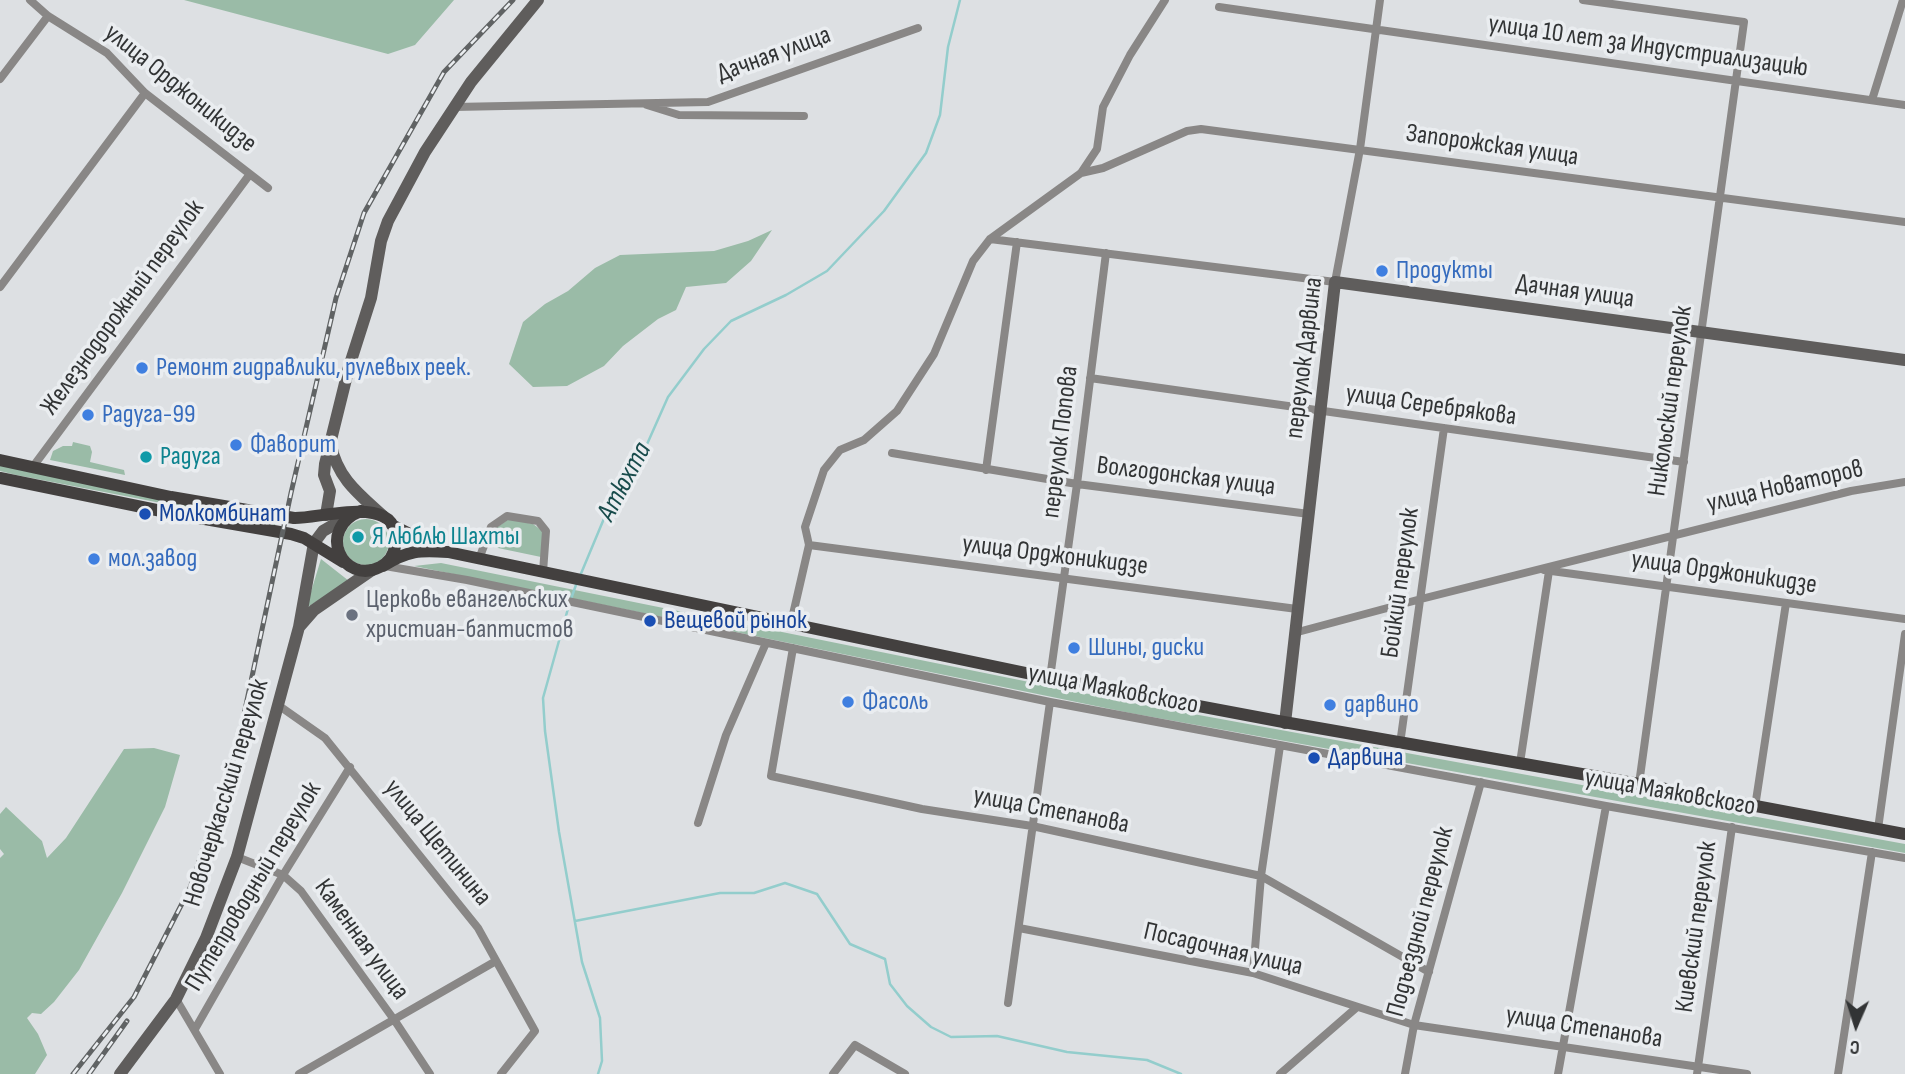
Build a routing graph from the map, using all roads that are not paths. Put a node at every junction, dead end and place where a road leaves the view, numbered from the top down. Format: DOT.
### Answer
graph roads {
  1 [pos="30,0"];
  2 [pos="538,0"];
  3 [pos="1165,0"];
  4 [pos="1380,0"];
  5 [pos="1583,0"];
  6 [pos="1902,1"];
  7 [pos="1219,7"];
  8 [pos="48,16"];
  9 [pos="918,28"];
  10 [pos="1376,30"];
  11 [pos="0,79"];
  12 [pos="1736,81"];
  13 [pos="145,93"];
  14 [pos="1872,100"];
  15 [pos="641,103"];
  16 [pos="1905,105"];
  17 [pos="454,107"];
  18 [pos="804,116"];
  19 [pos="1360,149"];
  20 [pos="1081,173"];
  21 [pos="250,174"];
  22 [pos="268,188"];
  23 [pos="1720,198"];
  24 [pos="1905,222"];
  25 [pos="990,239"];
  26 [pos="1017,242"];
  27 [pos="1106,253"];
  28 [pos="1335,282"];
  29 [pos="0,288"];
  30 [pos="1701,332"];
  31 [pos="1905,360"];
  32 [pos="1090,378"];
  33 [pos="1322,412"];
  34 [pos="1444,428"];
  35 [pos="330,441"];
  36 [pos="892,453"];
  37 [pos="0,460"];
  38 [pos="1684,462"];
  39 [pos="32,468"];
  40 [pos="986,470"];
  41 [pos="0,478"];
  42 [pos="1905,482"];
  43 [pos="1077,484"];
  44 [pos="355,514"];
  45 [pos="1309,514"];
  46 [pos="326,515"];
  47 [pos="387,520"];
  48 [pos="1674,535"];
  49 [pos="314,543"];
  50 [pos="809,545"];
  51 [pos="448,552"];
  52 [pos="479,559"];
  53 [pos="349,566"];
  54 [pos="378,568"];
  55 [pos="1538,569"];
  56 [pos="1549,571"];
  57 [pos="548,573"];
  58 [pos="1064,579"];
  59 [pos="1667,587"];
  60 [pos="1421,599"];
  61 [pos="1786,603"];
  62 [pos="1297,609"];
  63 [pos="1905,619"];
  64 [pos="791,623"];
  65 [pos="299,626"];
  66 [pos="1294,633"];
  67 [pos="1905,634"];
  68 [pos="766,643"];
  69 [pos="793,649"];
  70 [pos="1050,678"];
  71 [pos="1050,702"];
  72 [pos="278,705"];
  73 [pos="1285,723"];
  74 [pos="1400,744"];
  75 [pos="1280,746"];
  76 [pos="1520,763"];
  77 [pos="350,767"];
  78 [pos="1481,782"];
  79 [pos="1639,784"];
  80 [pos="1606,806"];
  81 [pos="1755,807"];
  82 [pos="698,823"];
  83 [pos="1032,826"];
  84 [pos="1731,827"];
  85 [pos="1878,829"];
  86 [pos="1905,834"];
  87 [pos="1872,852"];
  88 [pos="237,857"];
  89 [pos="1905,858"];
  90 [pos="283,876"];
  91 [pos="1261,876"];
  92 [pos="1019,928"];
  93 [pos="496,961"];
  94 [pos="1429,972"];
  95 [pos="1253,973"];
  96 [pos="176,999"];
  97 [pos="1008,1003"];
  98 [pos="1356,1008"];
  99 [pos="395,1021"];
  100 [pos="1415,1025"];
  101 [pos="195,1029"];
  102 [pos="1563,1046"];
  103 [pos="1698,1071"];
  104 [pos="120,1074"];
  105 [pos="220,1074"];
  106 [pos="299,1074"];
  107 [pos="430,1074"];
  108 [pos="501,1074"];
  109 [pos="833,1074"];
  110 [pos="905,1074"];
  111 [pos="1280,1074"];
  112 [pos="1405,1074"];
  113 [pos="1558,1074"];
  114 [pos="1747,1074"];
  115 [pos="1838,1074"];
  1 -- 8 [label="street, улица Орджоникидзе"];
  2 -- 17 [label="street"];
  3 -- 20 [label="street"];
  4 -- 10 [label="street, переулок Дарвина"];
  5 -- 12 [label="street, Никольский переулок"];
  6 -- 14 [label="street"];
  7 -- 10 [label="street, улица 10 лет за Индустриализацию"];
  8 -- 11 [label="street"];
  8 -- 13 [label="street, улица Орджоникидзе"];
  9 -- 15 [label="street, Дачная улица"];
  10 -- 12 [label="street, улица 10 лет за Индустриализацию"];
  10 -- 19 [label="street, переулок Дарвина"];
  12 -- 14 [label="street, улица 10 лет за Индустриализацию"];
  12 -- 23 [label="street, Никольский переулок"];
  13 -- 21 [label="street, улица Орджоникидзе"];
  13 -- 29 [label="street"];
  14 -- 16 [label="street, улица 10 лет за Индустриализацию"];
  15 -- 17 [label="street, Дачная улица"];
  15 -- 18 [label="street, Дачная улица"];
  17 -- 35 [label="street"];
  19 -- 20 [label="street, Запорожская улица"];
  19 -- 23 [label="street, Запорожская улица"];
  19 -- 28 [label="street, переулок Дарвина"];
  20 -- 25 [label="street"];
  21 -- 22 [label="street, улица Орджоникидзе"];
  21 -- 39 [label="street, Железнодорожный переулок"];
  23 -- 24 [label="street, Запорожская улица"];
  23 -- 30 [label="street, Никольский переулок"];
  25 -- 26 [label="street, Дачная улица"];
  25 -- 50 [label="street"];
  26 -- 27 [label="street, Дачная улица"];
  26 -- 40 [label="street"];
  27 -- 28 [label="street, Дачная улица"];
  27 -- 32 [label="street, переулок Попова"];
  28 -- 30 [label="street, Дачная улица"];
  28 -- 33 [label="street, переулок Дарвина"];
  30 -- 31 [label="street, Дачная улица"];
  30 -- 38 [label="street, Никольский переулок"];
  32 -- 33 [label="street, улица Серебрякова"];
  32 -- 43 [label="street, переулок Попова"];
  33 -- 34 [label="street, улица Серебрякова"];
  33 -- 45 [label="street, переулок Дарвина"];
  34 -- 38 [label="street, улица Серебрякова"];
  34 -- 60 [label="street, Бойкий переулок"];
  35 -- 46 [label="street"];
  35 -- 47 [label="street"];
  36 -- 40 [label="street, Волгодонская улица"];
  37 -- 39 [label="main road"];
  38 -- 48 [label="street, Никольский переулок"];
  39 -- 46 [label="main road"];
  40 -- 43 [label="street, Волгодонская улица"];
  41 -- 49 [label="main road"];
  42 -- 48 [label="street, улица Новаторов"];
  43 -- 45 [label="street, Волгодонская улица"];
  43 -- 58 [label="street, переулок Попова"];
  44 -- 46 [label="main road"];
  44 -- 47 [label="main road"];
  44 -- 49 [label="street"];
  44 -- 53 [label="main road"];
  45 -- 62 [label="street, переулок Дарвина"];
  47 -- 51 [label="main road, улица Маяковского"];
  47 -- 54 [label="main road"];
  48 -- 55 [label="street, улица Орджоникидзе"];
  48 -- 59 [label="street, Никольский переулок"];
  49 -- 53 [label="main road"];
  49 -- 65 [label="street, Новочеркасский переулок"];
  50 -- 58 [label="street, улица Орджоникидзе"];
  50 -- 64 [label="street"];
  51 -- 52 [label="main road, улица Маяковского"];
  51 -- 54 [label="main road, улица Маяковского"];
  52 -- 57 [label="main road, улица Маяковского"];
  52 -- 57 [label="street"];
  53 -- 54 [label="main road"];
  54 -- 65 [label="street"];
  54 -- 68 [label="street, улица Маяковского"];
  55 -- 56 [label="street, улица Орджоникидзе"];
  55 -- 60 [label="street, улица Орджоникидзе"];
  56 -- 59 [label="street, улица Орджоникидзе"];
  56 -- 76 [label="street"];
  57 -- 64 [label="main road, улица Маяковского"];
  58 -- 62 [label="street, улица Орджоникидзе"];
  58 -- 70 [label="street, переулок Попова"];
  59 -- 61 [label="street, улица Орджоникидзе"];
  59 -- 79 [label="street, Никольский переулок"];
  60 -- 66 [label="street, улица Орджоникидзе"];
  60 -- 74 [label="street, Бойкий переулок"];
  61 -- 63 [label="street, улица Орджоникидзе"];
  61 -- 81 [label="street"];
  62 -- 66 [label="street, переулок Дарвина"];
  64 -- 70 [label="main road, улица Маяковского"];
  65 -- 72 [label="street, Новочеркасский переулок"];
  66 -- 73 [label="street, переулок Дарвина"];
  67 -- 85 [label="street"];
  68 -- 69 [label="street, улица Маяковского"];
  68 -- 82 [label="street"];
  69 -- 71 [label="street, улица Маяковского"];
  69 -- 83 [label="street, улица Степанова"];
  70 -- 73 [label="main road, улица Маяковского"];
  71 -- 75 [label="street, улица Маяковского"];
  71 -- 83 [label="street"];
  72 -- 77 [label="street, улица Щетинина"];
  72 -- 88 [label="street, Новочеркасский переулок"];
  73 -- 74 [label="main road, улица Маяковского"];
  74 -- 76 [label="main road, улица Маяковского"];
  75 -- 78 [label="street, улица Маяковского"];
  75 -- 91 [label="street"];
  76 -- 79 [label="main road, улица Маяковского"];
  77 -- 90 [label="street, Путепроводный переулок"];
  77 -- 93 [label="street, улица Щетинина"];
  78 -- 80 [label="street, улица Маяковского"];
  78 -- 94 [label="street, Подъездной переулок"];
  79 -- 81 [label="main road, улица Маяковского"];
  80 -- 84 [label="street, улица Маяковского"];
  80 -- 102 [label="street"];
  81 -- 85 [label="main road, улица Маяковского"];
  83 -- 91 [label="street, улица Степанова"];
  83 -- 92 [label="street"];
  84 -- 87 [label="street, улица Маяковского"];
  84 -- 103 [label="street, Киевский переулок"];
  85 -- 86 [label="main road, улица Маяковского"];
  87 -- 89 [label="street, улица Маяковского"];
  87 -- 115 [label="street"];
  88 -- 90 [label="street, Каменная улица"];
  88 -- 96 [label="street, Новочеркасский переулок"];
  90 -- 99 [label="street, Каменная улица"];
  90 -- 101 [label="street, Путепроводный переулок"];
  91 -- 94 [label="street, улица Степанова"];
  91 -- 95 [label="street"];
  92 -- 95 [label="street, Посадочная улица"];
  92 -- 97 [label="street"];
  93 -- 99 [label="street"];
  93 -- 108 [label="street, улица Щетинина"];
  94 -- 100 [label="street, Подъездной переулок"];
  95 -- 98 [label="street, Посадочная улица"];
  96 -- 101 [label="street"];
  96 -- 104 [label="street, Новочеркасский переулок"];
  98 -- 100 [label="street, Посадочная улица"];
  98 -- 111 [label="street"];
  99 -- 106 [label="street"];
  99 -- 107 [label="street, Каменная улица"];
  100 -- 102 [label="street, улица Степанова"];
  100 -- 112 [label="street, Подъездной переулок"];
  101 -- 105 [label="street"];
  102 -- 103 [label="street, улица Степанова"];
  102 -- 113 [label="street"];
  103 -- 114 [label="street, улица Степанова"];
  109 -- 110 [label="street"];
}
